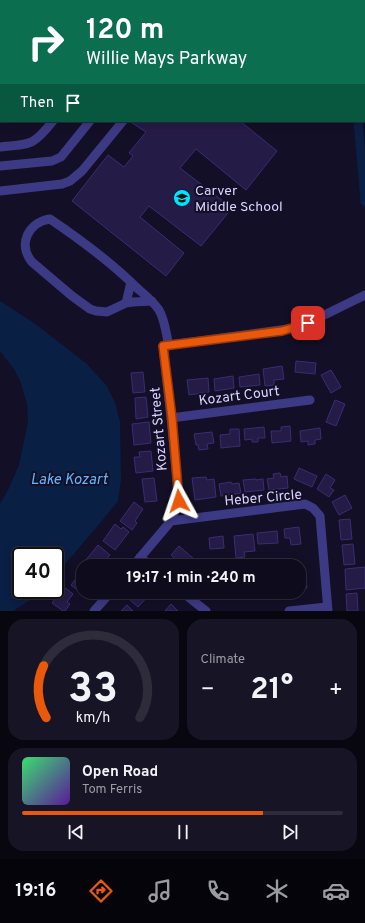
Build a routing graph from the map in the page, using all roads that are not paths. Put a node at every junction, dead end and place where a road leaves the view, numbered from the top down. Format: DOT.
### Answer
graph roads {
  1 [pos="52,122"];
  2 [pos="89,122"];
  3 [pos="122,122"];
  4 [pos="0,147"];
  5 [pos="0,166"];
  6 [pos="0,191"];
  7 [pos="131,282"];
  8 [pos="365,294"];
  9 [pos="152,301"];
  10 [pos="126,303"];
  11 [pos="166,346"];
  12 [pos="310,400"];
  13 [pos="172,418"];
  14 [pos="171,521"];
  15 [pos="140,557"];
  16 [pos="142,559"];
  17 [pos="104,599"];
  18 [pos="191,599"];
  19 [pos="327,609"];
  20 [pos="94,611"];
  21 [pos="206,611"];
  22 [pos="289,611"];
  1 -- 4 [label="street"];
  2 -- 5 [label="street"];
  3 -- 6 [label="street"];
  7 -- 9 [label="street, Kozart Street"];
  7 -- 10 [label="street"];
  7 -- 10 [label="street, Kozart Street"];
  8 -- 11 [label="street"];
  9 -- 10 [label="street"];
  9 -- 11 [label="street, Kozart Street"];
  11 -- 13 [label="street, Kozart Street"];
  12 -- 13 [label="street, Kozart Court"];
  13 -- 14 [label="street, Kozart Street"];
  14 -- 15 [label="street, Kozart Street"];
  14 -- 19 [label="street, Heber Circle"];
  15 -- 16 [label="street"];
  17 -- 20 [label="street"];
  18 -- 21 [label="street"];
  19 -- 22 [label="street, Heber Circle"];
}
